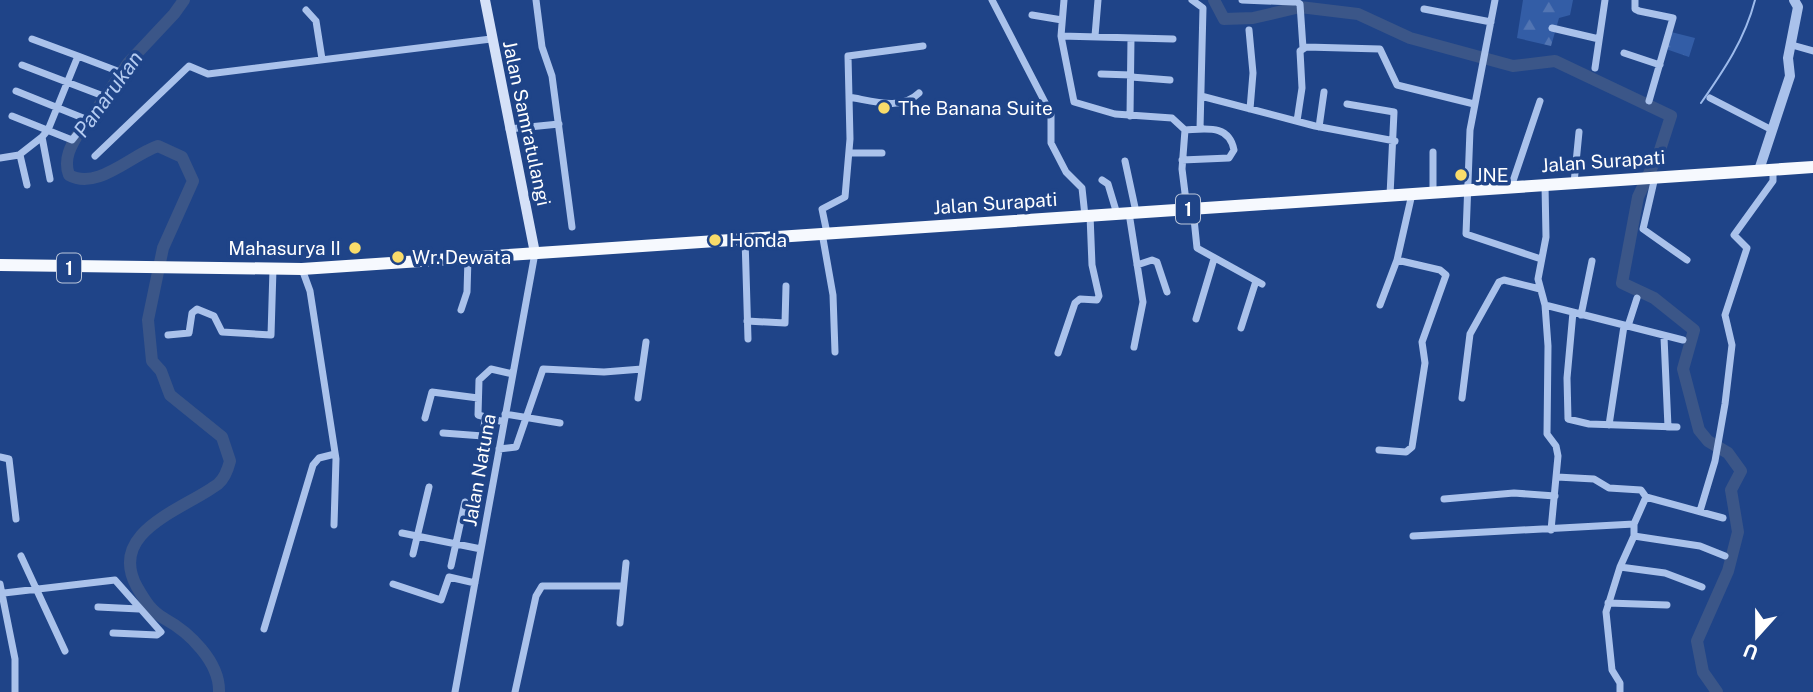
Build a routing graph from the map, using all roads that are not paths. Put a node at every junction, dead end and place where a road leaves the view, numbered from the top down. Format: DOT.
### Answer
graph roads {
  1 [pos="485,0"];
  2 [pos="536,0"];
  3 [pos="992,0"];
  4 [pos="1064,0"];
  5 [pos="1098,0"];
  6 [pos="1192,0"];
  7 [pos="1242,0"];
  8 [pos="1495,0"];
  9 [pos="1605,0"];
  10 [pos="1636,0"];
  11 [pos="1794,0"];
  12 [pos="1267,1"];
  13 [pos="1296,2"];
  14 [pos="1424,9"];
  15 [pos="306,10"];
  16 [pos="1032,15"];
  17 [pos="1062,20"];
  18 [pos="1490,22"];
  19 [pos="1552,28"];
  20 [pos="1249,30"];
  21 [pos="1061,36"];
  22 [pos="1094,36"];
  23 [pos="1131,38"];
  24 [pos="32,39"];
  25 [pos="491,39"];
  26 [pos="1173,39"];
  27 [pos="1599,39"];
  28 [pos="1792,45"];
  29 [pos="923,46"];
  30 [pos="1303,48"];
  31 [pos="1813,51"];
  32 [pos="1624,53"];
  33 [pos="78,56"];
  34 [pos="322,59"];
  35 [pos="22,65"];
  36 [pos="1660,65"];
  37 [pos="1595,68"];
  38 [pos="120,72"];
  39 [pos="1101,74"];
  40 [pos="1131,76"];
  41 [pos="1170,80"];
  42 [pos="67,82"];
  43 [pos="16,91"];
  44 [pos="1324,92"];
  45 [pos="919,93"];
  46 [pos="1201,96"];
  47 [pos="849,97"];
  48 [pos="1710,98"];
  49 [pos="1540,101"];
  50 [pos="1649,101"];
  51 [pos="1347,104"];
  52 [pos="1474,104"];
  53 [pos="57,107"];
  54 [pos="1250,109"];
  55 [pos="12,116"];
  56 [pos="1130,116"];
  57 [pos="88,120"];
  58 [pos="1297,121"];
  59 [pos="559,124"];
  60 [pos="1319,127"];
  61 [pos="509,129"];
  62 [pos="48,130"];
  63 [pos="1185,130"];
  64 [pos="1199,130"];
  65 [pos="1772,131"];
  66 [pos="1579,132"];
  67 [pos="41,137"];
  68 [pos="1395,141"];
  69 [pos="1433,152"];
  70 [pos="849,153"];
  71 [pos="882,153"];
  72 [pos="20,155"];
  73 [pos="94,156"];
  74 [pos="0,158"];
  75 [pos="1182,160"];
  76 [pos="1125,161"];
  77 [pos="1813,167"];
  78 [pos="1759,170"];
  79 [pos="1773,170"];
  80 [pos="1654,177"];
  81 [pos="50,179"];
  82 [pos="1102,180"];
  83 [pos="1574,183"];
  84 [pos="27,185"];
  85 [pos="1545,185"];
  86 [pos="1511,187"];
  87 [pos="1470,190"];
  88 [pos="1433,192"];
  89 [pos="1412,194"];
  90 [pos="1390,195"];
  91 [pos="1190,209"];
  92 [pos="1127,213"];
  93 [pos="1087,216"];
  94 [pos="572,227"];
  95 [pos="825,233"];
  96 [pos="745,238"];
  97 [pos="535,253"];
  98 [pos="468,257"];
  99 [pos="1214,259"];
  100 [pos="1541,259"];
  101 [pos="1397,260"];
  102 [pos="1687,260"];
  103 [pos="1592,261"];
  104 [pos="0,265"];
  105 [pos="1137,265"];
  106 [pos="273,269"];
  107 [pos="302,269"];
  108 [pos="786,286"];
  109 [pos="1540,289"];
  110 [pos="1167,292"];
  111 [pos="1637,298"];
  112 [pos="1380,305"];
  113 [pos="1545,305"];
  114 [pos="461,310"];
  115 [pos="1577,314"];
  116 [pos="1196,319"];
  117 [pos="747,321"];
  118 [pos="1626,326"];
  119 [pos="1241,328"];
  120 [pos="168,335"];
  121 [pos="1664,337"];
  122 [pos="748,340"];
  123 [pos="1683,340"];
  124 [pos="646,342"];
  125 [pos="1135,347"];
  126 [pos="835,352"];
  127 [pos="1058,353"];
  128 [pos="642,369"];
  129 [pos="513,374"];
  130 [pos="478,398"];
  131 [pos="638,398"];
  132 [pos="1462,398"];
  133 [pos="425,418"];
  134 [pos="485,418"];
  135 [pos="505,418"];
  136 [pos="527,418"];
  137 [pos="560,424"];
  138 [pos="1609,425"];
  139 [pos="1668,427"];
  140 [pos="1677,427"];
  141 [pos="443,433"];
  142 [pos="499,449"];
  143 [pos="1379,450"];
  144 [pos="335,454"];
  145 [pos="0,457"];
  146 [pos="1558,477"];
  147 [pos="429,487"];
  148 [pos="1555,496"];
  149 [pos="1646,497"];
  150 [pos="1444,499"];
  151 [pos="465,502"];
  152 [pos="1700,511"];
  153 [pos="1723,518"];
  154 [pos="16,519"];
  155 [pos="1634,524"];
  156 [pos="334,525"];
  157 [pos="1551,530"];
  158 [pos="402,533"];
  159 [pos="418,536"];
  160 [pos="1413,536"];
  161 [pos="1634,536"];
  162 [pos="456,542"];
  163 [pos="481,549"];
  164 [pos="413,554"];
  165 [pos="21,556"];
  166 [pos="1725,556"];
  167 [pos="626,564"];
  168 [pos="451,566"];
  169 [pos="1620,567"];
  170 [pos="475,583"];
  171 [pos="0,584"];
  172 [pos="393,584"];
  173 [pos="623,586"];
  174 [pos="37,587"];
  175 [pos="1702,587"];
  176 [pos="4,593"];
  177 [pos="1608,603"];
  178 [pos="1667,605"];
  179 [pos="98,607"];
  180 [pos="139,609"];
  181 [pos="620,623"];
  182 [pos="264,629"];
  183 [pos="113,633"];
  184 [pos="65,651"];
  185 [pos="15,692"];
  186 [pos="455,692"];
  187 [pos="516,692"];
  188 [pos="1620,692"];
  1 -- 25 [label="main road, Jalan Samratulangi"];
  2 -- 59 [label="street"];
  3 -- 93 [label="street"];
  4 -- 17 [label="street"];
  5 -- 22 [label="street"];
  6 -- 46 [label="street"];
  7 -- 12 [label="street"];
  8 -- 18 [label="street"];
  9 -- 27 [label="street"];
  10 -- 36 [label="street"];
  11 -- 28 [label="street"];
  12 -- 13 [label="street"];
  13 -- 30 [label="street"];
  14 -- 18 [label="street"];
  15 -- 34 [label="street"];
  16 -- 17 [label="street"];
  17 -- 21 [label="street"];
  18 -- 52 [label="street"];
  19 -- 27 [label="street"];
  20 -- 54 [label="street"];
  21 -- 22 [label="street"];
  21 -- 56 [label="street"];
  22 -- 23 [label="street"];
  23 -- 26 [label="street"];
  23 -- 40 [label="street"];
  24 -- 33 [label="street"];
  25 -- 34 [label="street"];
  25 -- 61 [label="main road, Jalan Samratulangi"];
  27 -- 37 [label="street"];
  28 -- 31 [label="street"];
  28 -- 65 [label="street"];
  29 -- 47 [label="street"];
  30 -- 52 [label="street"];
  30 -- 58 [label="street"];
  32 -- 36 [label="street"];
  33 -- 38 [label="street"];
  33 -- 42 [label="street"];
  34 -- 73 [label="street"];
  35 -- 42 [label="street"];
  36 -- 50 [label="street"];
  39 -- 40 [label="street"];
  40 -- 41 [label="street"];
  40 -- 56 [label="street"];
  42 -- 53 [label="street"];
  42 -- 57 [label="street"];
  43 -- 53 [label="street"];
  44 -- 60 [label="street"];
  45 -- 47 [label="street"];
  46 -- 54 [label="street"];
  46 -- 64 [label="street"];
  47 -- 70 [label="street"];
  48 -- 65 [label="street"];
  49 -- 86 [label="street"];
  51 -- 68 [label="street"];
  52 -- 87 [label="street"];
  53 -- 57 [label="street"];
  53 -- 62 [label="street"];
  54 -- 58 [label="street"];
  55 -- 62 [label="street"];
  56 -- 63 [label="street"];
  57 -- 62 [label="street"];
  58 -- 60 [label="street"];
  59 -- 61 [label="street"];
  59 -- 94 [label="street"];
  60 -- 68 [label="street"];
  61 -- 97 [label="main road, Jalan Samratulangi"];
  62 -- 67 [label="street"];
  63 -- 64 [label="street"];
  63 -- 75 [label="street"];
  64 -- 75 [label="street"];
  65 -- 78 [label="street"];
  66 -- 83 [label="street"];
  67 -- 72 [label="street"];
  67 -- 81 [label="street"];
  68 -- 90 [label="street"];
  69 -- 88 [label="street"];
  70 -- 71 [label="street"];
  70 -- 95 [label="street"];
  72 -- 74 [label="street"];
  72 -- 84 [label="street"];
  75 -- 91 [label="street"];
  76 -- 92 [label="street"];
  77 -- 79 [label="highway, Jalan Surapati / 1"];
  78 -- 79 [label="highway, Jalan Surapati / 1"];
  78 -- 80 [label="highway, Jalan Surapati / 1"];
  79 -- 152 [label="street"];
  80 -- 83 [label="highway, Jalan Surapati / 1"];
  80 -- 102 [label="street"];
  82 -- 92 [label="street"];
  83 -- 85 [label="highway, Jalan Surapati / 1"];
  85 -- 86 [label="highway, Jalan Surapati / 1"];
  85 -- 100 [label="street"];
  86 -- 87 [label="highway, Jalan Surapati / 1"];
  87 -- 88 [label="highway, Jalan Surapati / 1"];
  87 -- 100 [label="street"];
  88 -- 89 [label="highway, Jalan Surapati / 1"];
  89 -- 90 [label="highway, Jalan Surapati / 1"];
  89 -- 101 [label="street"];
  90 -- 91 [label="highway, Jalan Surapati / 1"];
  91 -- 92 [label="highway, Jalan Surapati / 1"];
  91 -- 99 [label="street"];
  92 -- 93 [label="highway, Jalan Surapati / 1"];
  92 -- 105 [label="street"];
  93 -- 95 [label="highway, Jalan Surapati / 1"];
  93 -- 127 [label="street"];
  95 -- 96 [label="highway, Jalan Surapati / 1"];
  95 -- 126 [label="street"];
  96 -- 97 [label="highway, Jalan Surapati / 1"];
  96 -- 117 [label="street"];
  97 -- 98 [label="highway, Jalan Surapati / 1"];
  97 -- 129 [label="street, Jalan Natuna"];
  98 -- 107 [label="highway, Jalan Surapati / 1"];
  98 -- 114 [label="street"];
  99 -- 116 [label="street"];
  99 -- 119 [label="street"];
  100 -- 109 [label="street"];
  101 -- 112 [label="street"];
  101 -- 143 [label="street"];
  103 -- 115 [label="street"];
  104 -- 106 [label="highway, Jalan Surapati / 1"];
  105 -- 110 [label="street"];
  105 -- 125 [label="street"];
  106 -- 107 [label="highway, Jalan Surapati / 1"];
  106 -- 120 [label="street"];
  107 -- 144 [label="street"];
  108 -- 117 [label="street"];
  109 -- 113 [label="street"];
  109 -- 132 [label="street"];
  111 -- 118 [label="street"];
  113 -- 115 [label="street"];
  113 -- 146 [label="street"];
  115 -- 118 [label="street"];
  115 -- 138 [label="street"];
  117 -- 122 [label="street"];
  118 -- 121 [label="street"];
  118 -- 138 [label="street"];
  121 -- 123 [label="street"];
  121 -- 139 [label="street"];
  124 -- 128 [label="street"];
  128 -- 131 [label="street"];
  128 -- 136 [label="street"];
  129 -- 130 [label="street"];
  129 -- 135 [label="street, Jalan Natuna"];
  130 -- 133 [label="street"];
  130 -- 134 [label="street"];
  134 -- 135 [label="street"];
  134 -- 141 [label="street"];
  135 -- 136 [label="street"];
  135 -- 142 [label="street, Jalan Natuna"];
  136 -- 137 [label="street"];
  136 -- 142 [label="street"];
  138 -- 139 [label="street"];
  139 -- 140 [label="street"];
  142 -- 163 [label="street, Jalan Natuna"];
  144 -- 156 [label="street"];
  144 -- 182 [label="street"];
  145 -- 154 [label="street"];
  146 -- 148 [label="street"];
  146 -- 149 [label="street"];
  147 -- 159 [label="street"];
  148 -- 150 [label="street"];
  148 -- 157 [label="street"];
  149 -- 152 [label="street"];
  149 -- 155 [label="street"];
  151 -- 162 [label="street"];
  152 -- 153 [label="street"];
  155 -- 157 [label="street"];
  155 -- 161 [label="street"];
  157 -- 160 [label="street"];
  158 -- 159 [label="street"];
  159 -- 162 [label="street"];
  159 -- 164 [label="street"];
  161 -- 166 [label="street"];
  161 -- 169 [label="street"];
  162 -- 163 [label="street"];
  162 -- 168 [label="street"];
  163 -- 170 [label="street, Jalan Natuna"];
  165 -- 174 [label="street"];
  167 -- 173 [label="street"];
  169 -- 175 [label="street"];
  169 -- 177 [label="street"];
  170 -- 172 [label="street"];
  170 -- 186 [label="street, Jalan Natuna"];
  171 -- 176 [label="street"];
  173 -- 181 [label="street"];
  173 -- 187 [label="street"];
  174 -- 176 [label="street"];
  174 -- 180 [label="street"];
  174 -- 184 [label="street"];
  176 -- 185 [label="street"];
  177 -- 178 [label="street"];
  177 -- 188 [label="street"];
  179 -- 180 [label="street"];
  180 -- 183 [label="street"];
}
